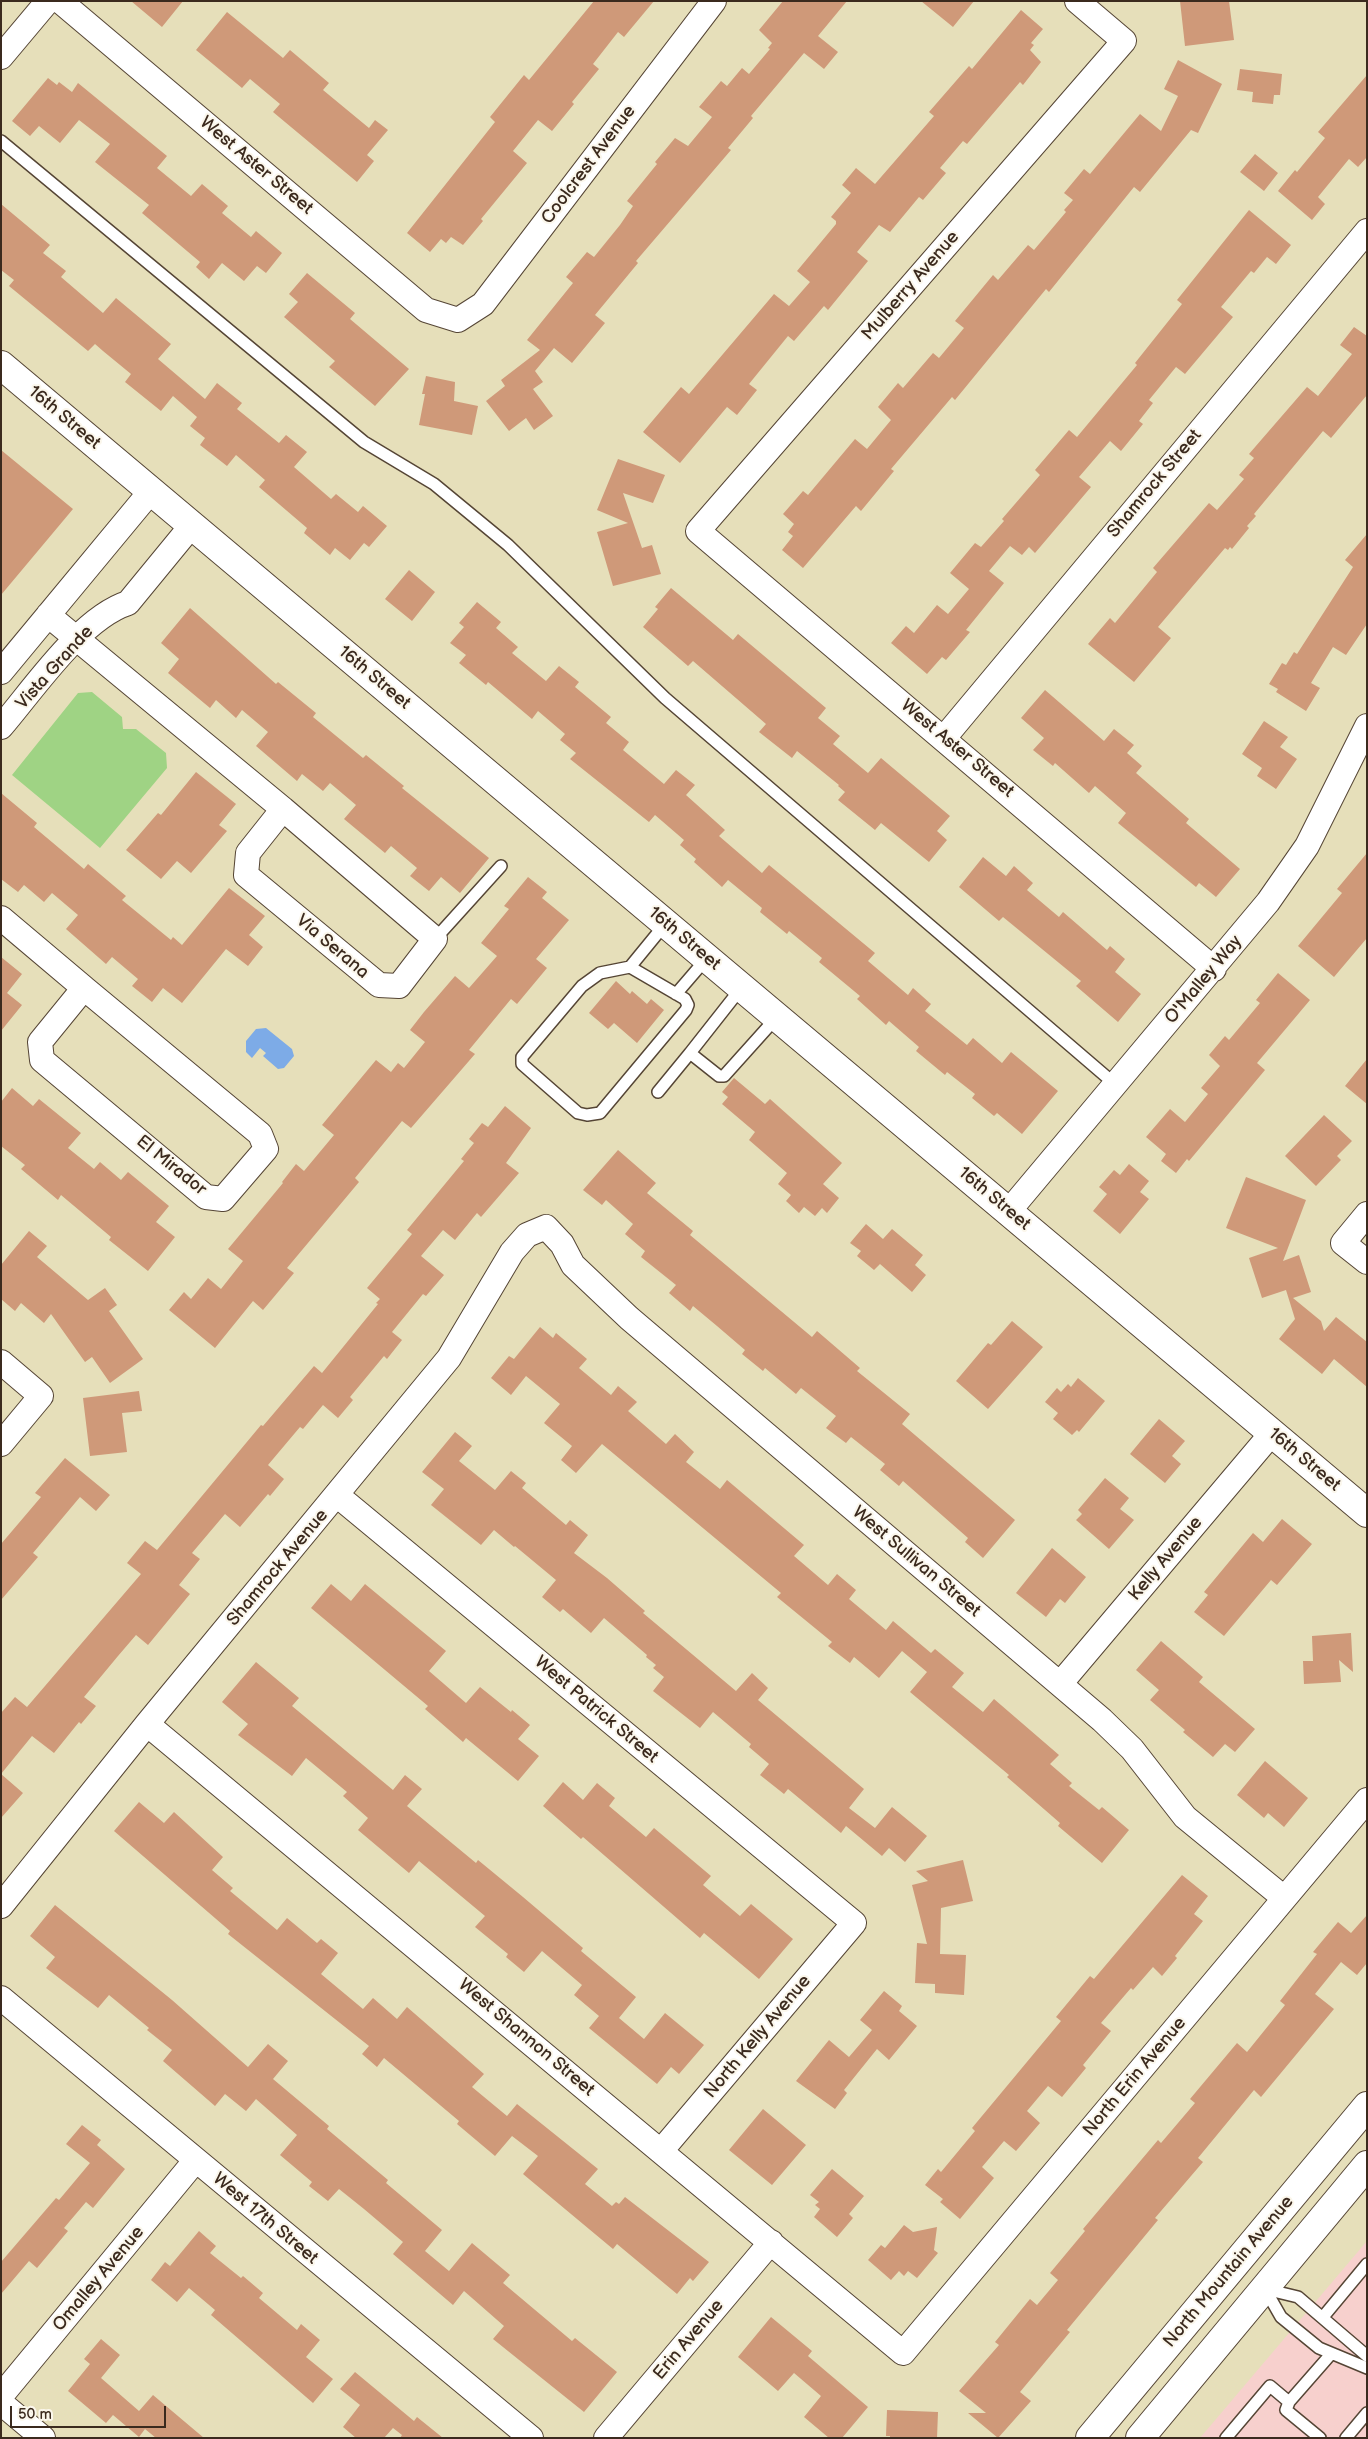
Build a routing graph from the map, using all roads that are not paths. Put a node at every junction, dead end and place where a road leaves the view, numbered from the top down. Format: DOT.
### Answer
graph roads {
  1 [pos="48,1"];
  2 [pos="60,1"];
  3 [pos="714,1"];
  4 [pos="1077,1"];
  5 [pos="1,57"];
  6 [pos="1,141"];
  7 [pos="1363,244"];
  8 [pos="458,320"];
  9 [pos="1,365"];
  10 [pos="151,491"];
  11 [pos="192,525"];
  12 [pos="698,530"];
  13 [pos="48,615"];
  14 [pos="76,638"];
  15 [pos="1,673"];
  16 [pos="28,695"];
  17 [pos="1367,726"];
  18 [pos="1,728"];
  19 [pos="944,738"];
  20 [pos="283,809"];
  21 [pos="501,866"];
  22 [pos="1,918"];
  23 [pos="666,923"];
  24 [pos="436,939"];
  25 [pos="707,958"];
  26 [pos="630,967"];
  27 [pos="1214,969"];
  28 [pos="742,987"];
  29 [pos="84,988"];
  30 [pos="676,994"];
  31 [pos="777,1016"];
  32 [pos="690,1052"];
  33 [pos="1116,1084"];
  34 [pos="658,1092"];
  35 [pos="1009,1212"];
  36 [pos="1367,1214"];
  37 [pos="546,1227"];
  38 [pos="1367,1262"];
  39 [pos="1,1362"];
  40 [pos="1272,1433"];
  41 [pos="1,1444"];
  42 [pos="338,1496"];
  43 [pos="1367,1513"];
  44 [pos="1060,1684"];
  45 [pos="147,1724"];
  46 [pos="1367,1800"];
  47 [pos="1284,1898"];
  48 [pos="1,1906"];
  49 [pos="854,1923"];
  50 [pos="1,1998"];
  51 [pos="1367,2106"];
  52 [pos="661,2151"];
  53 [pos="195,2161"];
  54 [pos="1367,2165"];
  55 [pos="771,2242"];
  56 [pos="1238,2263"];
  57 [pos="1367,2264"];
  58 [pos="1265,2289"];
  59 [pos="1323,2317"];
  60 [pos="903,2353"];
  61 [pos="1331,2354"];
  62 [pos="1367,2356"];
  63 [pos="1367,2368"];
  64 [pos="1,2396"];
  65 [pos="1289,2402"];
  66 [pos="1,2403"];
  67 [pos="1367,2414"];
  68 [pos="43,2438"];
  69 [pos="530,2438"];
  70 [pos="606,2438"];
  71 [pos="1090,2438"];
  72 [pos="1140,2438"];
  73 [pos="1226,2438"];
  74 [pos="1320,2438"];
  75 [pos="1346,2438"];
  1 -- 5 [label="street"];
  2 -- 8 [label="street, West Aster Street"];
  3 -- 8 [label="street, Coolcrest Avenue"];
  4 -- 12 [label="street, Mulberry Avenue"];
  6 -- 33 [label="lane"];
  7 -- 19 [label="street, Shamrock Street"];
  9 -- 10 [label="main road, 16th Street"];
  10 -- 11 [label="main road, 16th Street"];
  10 -- 13 [label="street"];
  11 -- 14 [label="street, Vista Grande"];
  11 -- 23 [label="main road, 16th Street"];
  12 -- 19 [label="street, West Aster Street"];
  13 -- 14 [label="street"];
  13 -- 15 [label="street"];
  14 -- 16 [label="street, Vista Grande"];
  14 -- 20 [label="street"];
  15 -- 16 [label="street"];
  16 -- 18 [label="street, Vista Grande"];
  17 -- 27 [label="street, O'Malley Way"];
  19 -- 27 [label="street, West Aster Street"];
  20 -- 24 [label="street"];
  20 -- 24 [label="street, Via Serana"];
  21 -- 24 [label="lane"];
  22 -- 29 [label="street, El Mirador"];
  23 -- 25 [label="main road, 16th Street"];
  23 -- 26 [label="lane"];
  25 -- 28 [label="main road, 16th Street"];
  25 -- 30 [label="lane"];
  26 -- 30 [label="lane"];
  26 -- 30 [label="lane"];
  27 -- 33 [label="street, O'Malley Way"];
  28 -- 31 [label="main road, 16th Street"];
  28 -- 32 [label="lane"];
  29 -- 29 [label="street, El Mirador"];
  31 -- 32 [label="lane"];
  31 -- 35 [label="main road, 16th Street"];
  32 -- 34 [label="lane"];
  33 -- 35 [label="street, O'Malley Way"];
  35 -- 40 [label="main road, 16th Street"];
  36 -- 38 [label="street"];
  37 -- 42 [label="street, Shamrock Avenue"];
  37 -- 44 [label="street, West Sullivan Street"];
  39 -- 41 [label="street"];
  40 -- 43 [label="main road, 16th Street"];
  40 -- 44 [label="street, Kelly Avenue"];
  42 -- 45 [label="street, Shamrock Avenue"];
  42 -- 49 [label="street, West Patrick Street"];
  44 -- 47 [label="street, West Sullivan Street"];
  45 -- 48 [label="street, Shamrock Avenue"];
  45 -- 52 [label="street, West Shannon Street"];
  46 -- 47 [label="street, North Erin Avenue"];
  47 -- 60 [label="street, North Erin Avenue"];
  49 -- 52 [label="street, North Kelly Avenue"];
  50 -- 53 [label="street, West 17th Street"];
  51 -- 56 [label="main road, North Mountain Avenue"];
  52 -- 55 [label="street, West Shannon Street"];
  53 -- 64 [label="street, Omalley Avenue"];
  53 -- 69 [label="street, West 17th Street"];
  54 -- 58 [label="main road"];
  55 -- 60 [label="street, West Shannon Street"];
  55 -- 70 [label="street, Erin Avenue"];
  56 -- 58 [label="main road"];
  56 -- 71 [label="main road, North Mountain Avenue"];
  57 -- 59 [label="lane"];
  58 -- 59 [label="lane"];
  58 -- 61 [label="lane"];
  58 -- 72 [label="main road"];
  59 -- 62 [label="lane"];
  61 -- 63 [label="lane"];
  61 -- 65 [label="lane"];
  65 -- 73 [label="lane"];
  65 -- 74 [label="lane"];
  66 -- 68 [label="street"];
  67 -- 75 [label="lane"];
}
